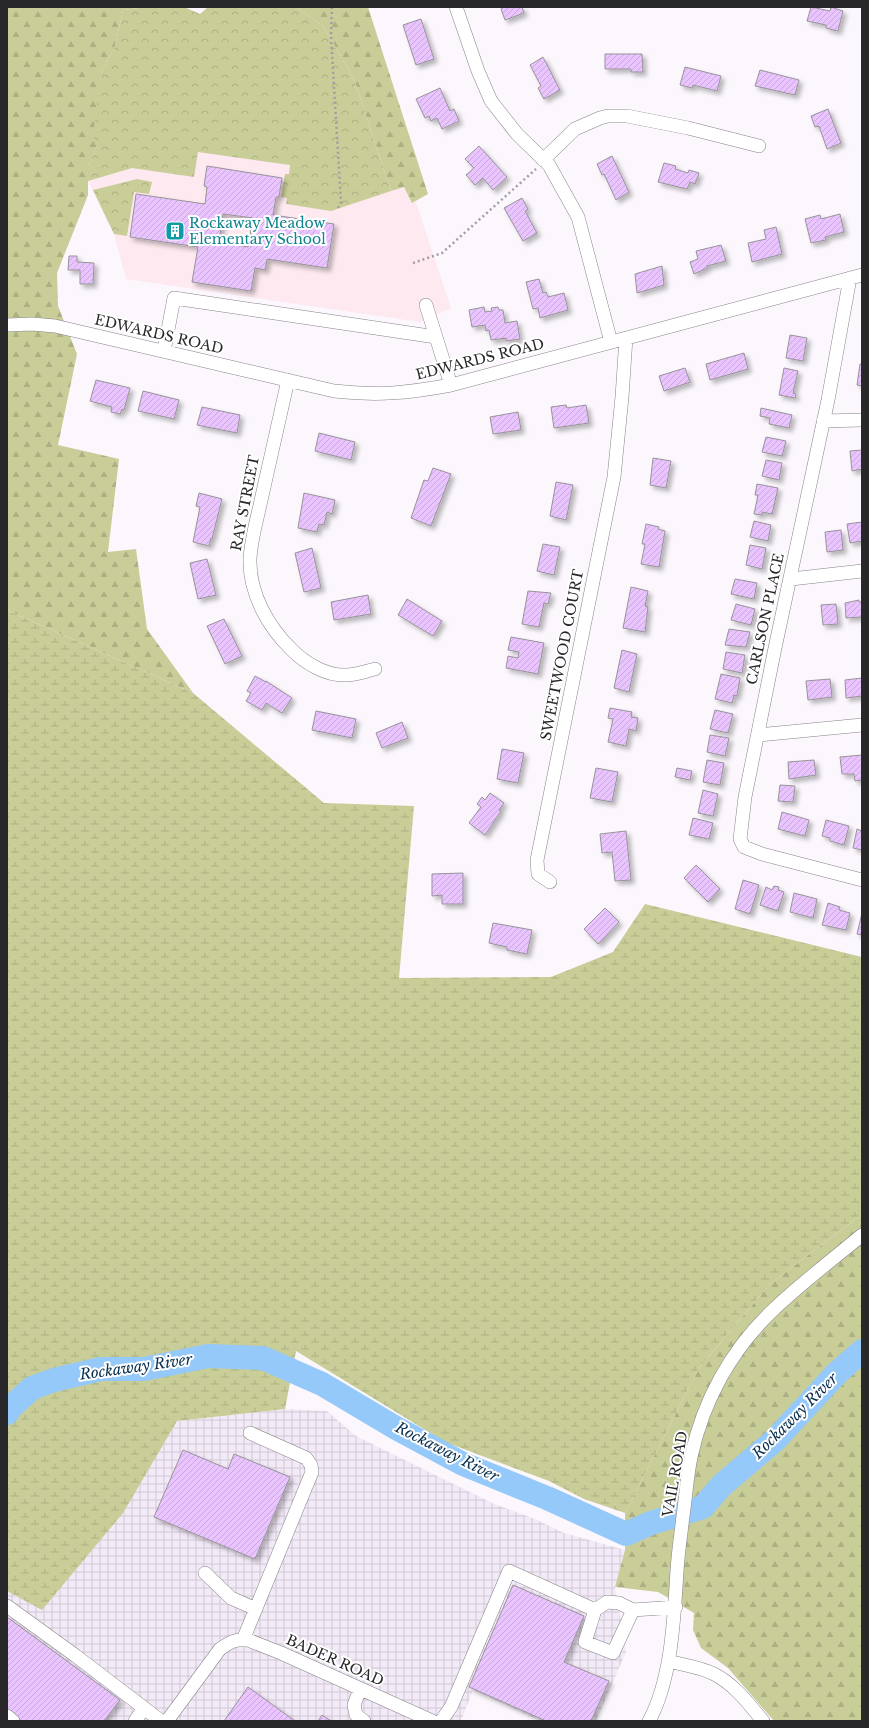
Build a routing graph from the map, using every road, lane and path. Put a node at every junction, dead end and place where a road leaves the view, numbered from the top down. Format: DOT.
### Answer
graph roads {
  1 [pos="332,7"];
  2 [pos="456,7"];
  3 [pos="759,146"];
  4 [pos="540,164"];
  5 [pos="338,208"];
  6 [pos="413,263"];
  7 [pos="856,276"];
  8 [pos="426,305"];
  9 [pos="7,325"];
  10 [pos="436,337"];
  11 [pos="626,338"];
  12 [pos="611,342"];
  13 [pos="164,351"];
  14 [pos="288,380"];
  15 [pos="451,385"];
  16 [pos="862,420"];
  17 [pos="823,421"];
  18 [pos="862,571"];
  19 [pos="791,579"];
  20 [pos="375,669"];
  21 [pos="862,725"];
  22 [pos="758,735"];
  23 [pos="862,880"];
  24 [pos="550,882"];
  25 [pos="862,1235"];
  26 [pos="250,1433"];
  27 [pos="205,1573"];
  28 [pos="7,1606"];
  29 [pos="676,1607"];
  30 [pos="256,1609"];
  31 [pos="595,1610"];
  32 [pos="633,1610"];
  33 [pos="243,1640"];
  34 [pos="668,1661"];
  35 [pos="360,1689"];
  36 [pos="144,1708"];
  37 [pos="7,1716"];
  38 [pos="13,1721"];
  39 [pos="135,1721"];
  40 [pos="160,1721"];
  41 [pos="167,1721"];
  42 [pos="364,1721"];
  43 [pos="432,1721"];
  44 [pos="441,1721"];
  45 [pos="649,1721"];
  46 [pos="763,1721"];
  1 -- 5 [label="path"];
  2 -- 4 [label="street"];
  3 -- 4 [label="street"];
  4 -- 6 [label="path"];
  4 -- 12 [label="street"];
  7 -- 11 [label="street, EDWARDS ROAD"];
  7 -- 17 [label="street, CARLSON PLACE"];
  8 -- 10 [label="street"];
  9 -- 13 [label="street, EDWARDS ROAD"];
  10 -- 13 [label="street"];
  10 -- 15 [label="street"];
  11 -- 12 [label="street, EDWARDS ROAD"];
  11 -- 24 [label="street, SWEETWOOD COURT"];
  12 -- 15 [label="street, EDWARDS ROAD"];
  13 -- 14 [label="street, EDWARDS ROAD"];
  14 -- 15 [label="street, EDWARDS ROAD"];
  14 -- 20 [label="street, RAY STREET"];
  16 -- 17 [label="street"];
  17 -- 19 [label="street, CARLSON PLACE"];
  18 -- 19 [label="street"];
  19 -- 22 [label="street, CARLSON PLACE"];
  21 -- 22 [label="street"];
  22 -- 23 [label="street, CARLSON PLACE"];
  25 -- 29 [label="street, VAIL ROAD"];
  26 -- 30 [label="street"];
  27 -- 30 [label="street"];
  28 -- 36 [label="street"];
  29 -- 32 [label="street"];
  29 -- 34 [label="street, VAIL ROAD"];
  30 -- 33 [label="street"];
  31 -- 32 [label="street"];
  31 -- 32 [label="street"];
  31 -- 44 [label="street"];
  33 -- 35 [label="street, BADER ROAD"];
  33 -- 41 [label="street"];
  34 -- 45 [label="street, VAIL ROAD"];
  34 -- 46 [label="street"];
  35 -- 42 [label="street"];
  35 -- 43 [label="street, BADER ROAD"];
  36 -- 39 [label="street"];
  36 -- 40 [label="street"];
  37 -- 38 [label="street"];
}
